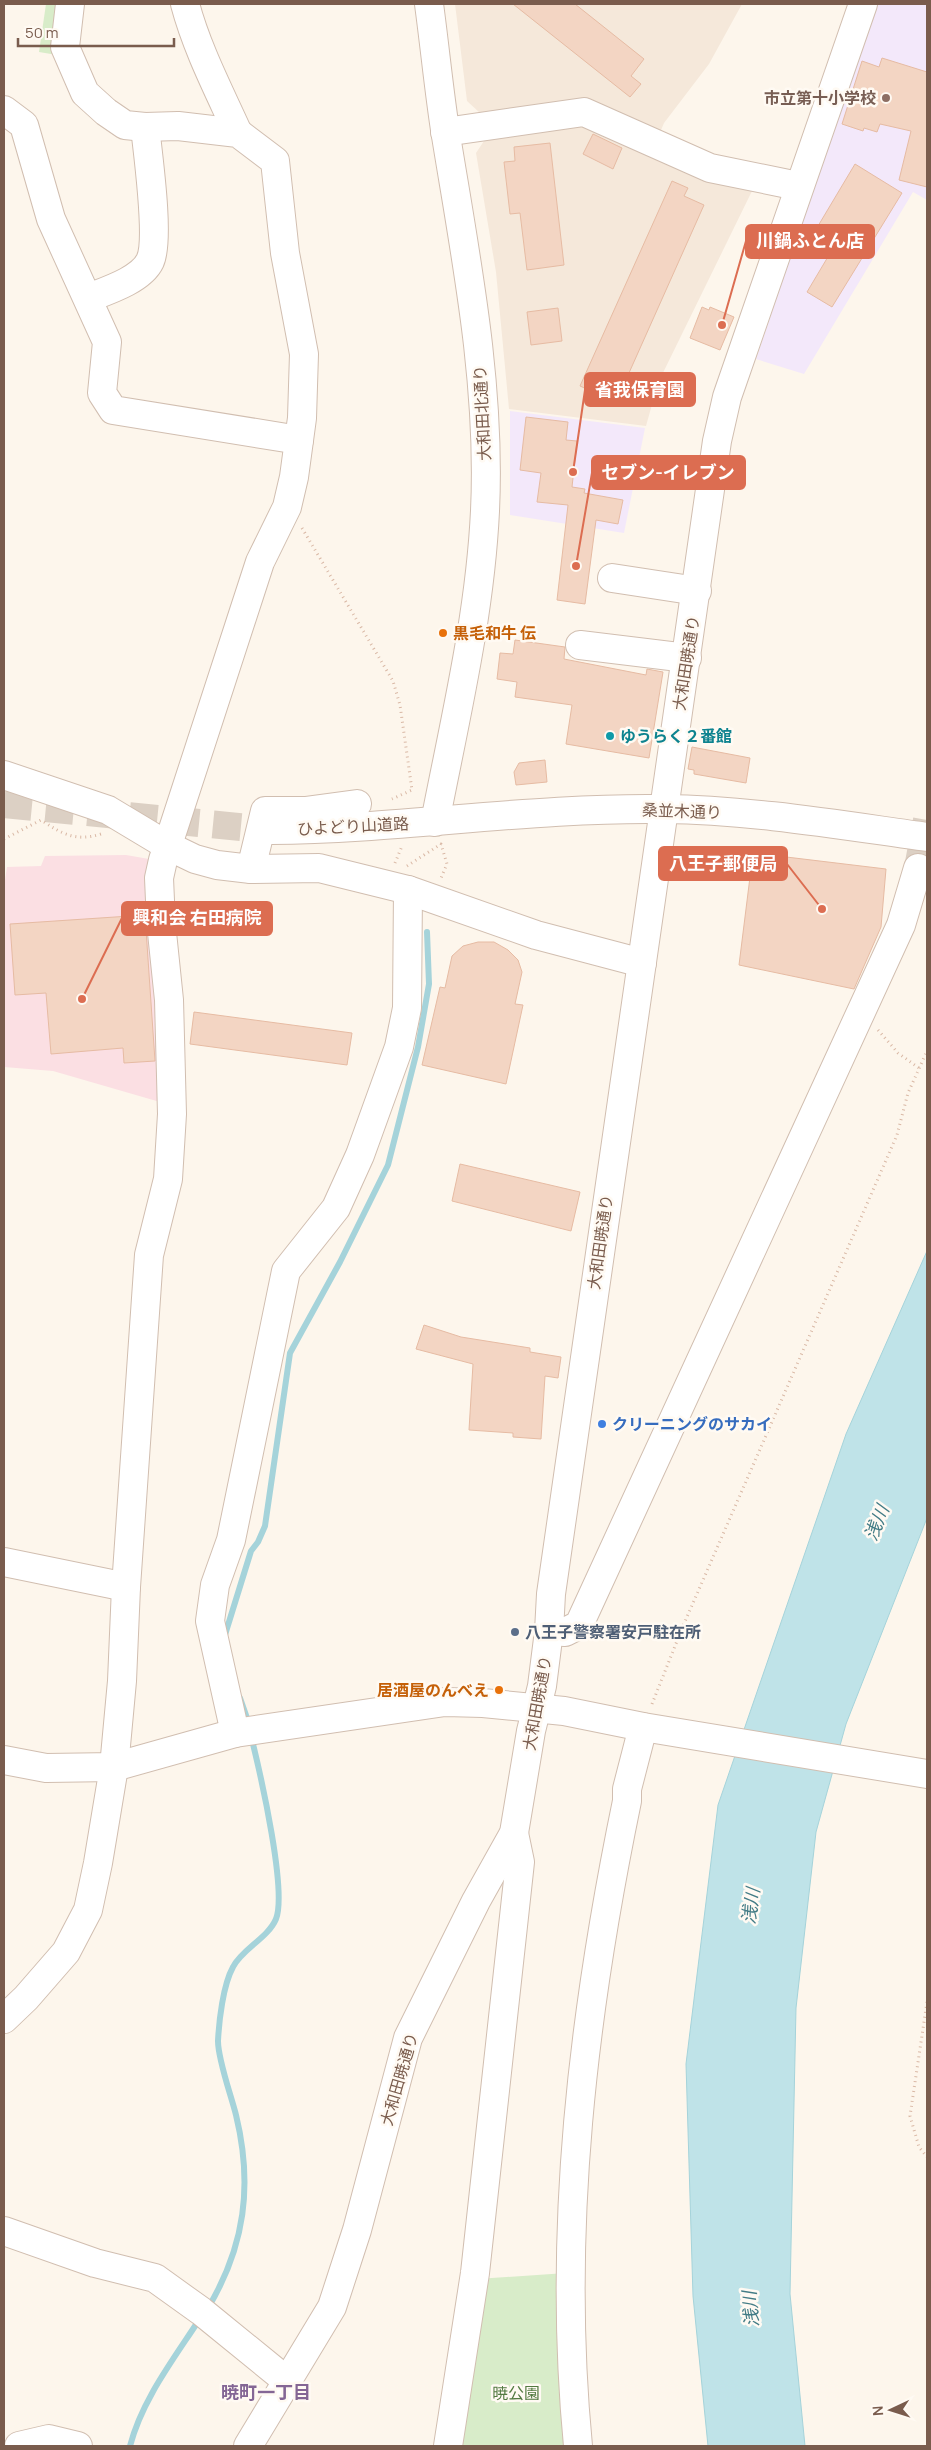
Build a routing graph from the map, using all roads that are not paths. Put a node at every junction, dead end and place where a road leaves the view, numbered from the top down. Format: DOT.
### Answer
graph roads {
  1 [pos="70,4"];
  2 [pos="185,4"];
  3 [pos="429,4"];
  4 [pos="863,4"];
  5 [pos="4,110"];
  6 [pos="146,127"];
  7 [pos="445,132"];
  8 [pos="238,133"];
  9 [pos="798,186"];
  10 [pos="88,298"];
  11 [pos="299,440"];
  12 [pos="612,578"];
  13 [pos="697,591"];
  14 [pos="580,645"];
  15 [pos="687,658"];
  16 [pos="4,775"];
  17 [pos="357,804"];
  18 [pos="665,809"];
  19 [pos="271,830"];
  20 [pos="438,833"];
  21 [pos="927,837"];
  22 [pos="168,846"];
  23 [pos="918,868"];
  24 [pos="251,869"];
  25 [pos="410,887"];
  26 [pos="642,963"];
  27 [pos="4,1562"];
  28 [pos="126,1587"];
  29 [pos="549,1631"];
  30 [pos="537,1709"];
  31 [pos="650,1723"];
  32 [pos="235,1734"];
  33 [pos="4,1760"];
  34 [pos="114,1767"];
  35 [pos="927,1774"];
  36 [pos="514,1833"];
  37 [pos="4,2019"];
  38 [pos="4,2230"];
  39 [pos="287,2381"];
  40 [pos="20,2446"];
  41 [pos="78,2446"];
  42 [pos="248,2446"];
  43 [pos="448,2446"];
  44 [pos="578,2446"];
  1 -- 6 [label="street"];
  2 -- 8 [label="street"];
  3 -- 7 [label="street, 大和田北通り"];
  4 -- 9 [label="street, 大和田暁通り"];
  5 -- 10 [label="street"];
  6 -- 8 [label="street"];
  6 -- 10 [label="street"];
  7 -- 9 [label="street"];
  7 -- 20 [label="street, 大和田北通り"];
  8 -- 11 [label="street"];
  9 -- 13 [label="street, 大和田暁通り"];
  10 -- 11 [label="street"];
  11 -- 22 [label="street"];
  12 -- 13 [label="street"];
  13 -- 15 [label="street, 大和田暁通り"];
  14 -- 15 [label="street"];
  15 -- 18 [label="street, 大和田暁通り"];
  16 -- 22 [label="street"];
  17 -- 24 [label="street"];
  18 -- 20 [label="street, 桑並木通り"];
  18 -- 21 [label="street, 桑並木通り"];
  18 -- 26 [label="street, 大和田暁通り"];
  19 -- 20 [label="street, ひよどり山道路"];
  22 -- 24 [label="street"];
  22 -- 28 [label="street"];
  23 -- 29 [label="street"];
  24 -- 25 [label="street"];
  25 -- 26 [label="street"];
  25 -- 32 [label="street"];
  26 -- 29 [label="street, 大和田暁通り"];
  27 -- 28 [label="street"];
  28 -- 34 [label="street"];
  29 -- 30 [label="street, 大和田暁通り"];
  30 -- 31 [label="street"];
  30 -- 32 [label="street"];
  30 -- 36 [label="street, 大和田暁通り"];
  31 -- 35 [label="street"];
  31 -- 44 [label="street"];
  32 -- 34 [label="street"];
  33 -- 34 [label="street"];
  34 -- 37 [label="street"];
  36 -- 39 [label="street, 大和田暁通り"];
  36 -- 43 [label="street"];
  38 -- 39 [label="street"];
  39 -- 42 [label="street, 大和田暁通り"];
  40 -- 41 [label="street"];
}
